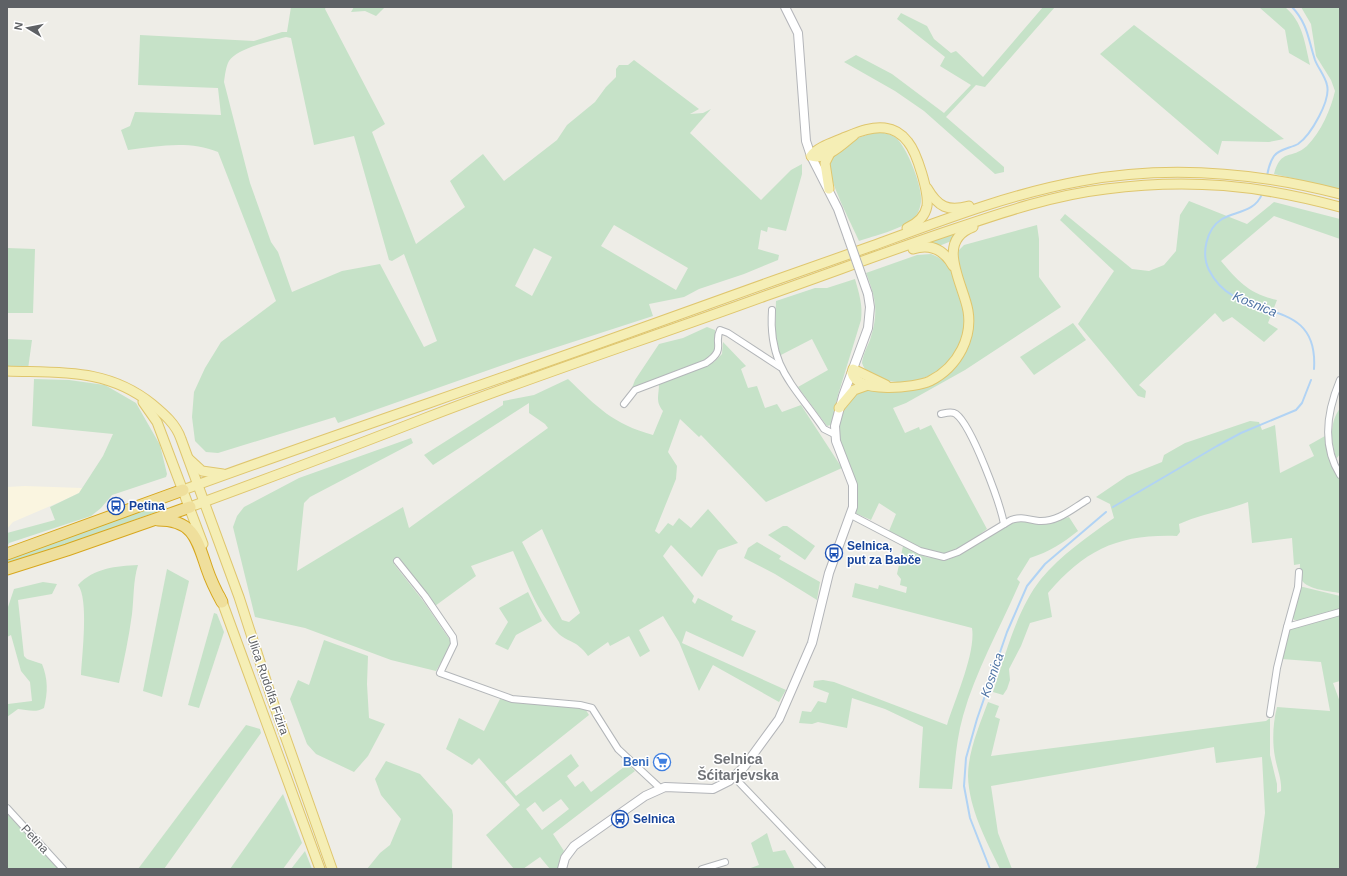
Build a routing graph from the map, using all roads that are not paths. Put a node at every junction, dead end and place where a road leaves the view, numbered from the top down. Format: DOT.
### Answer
graph roads {
  1 [pos="785,7"];
  2 [pos="854,135"];
  3 [pos="830,152"];
  4 [pos="811,156"];
  5 [pos="924,182"];
  6 [pos="829,189"];
  7 [pos="1340,194"];
  8 [pos="994,203"];
  9 [pos="1340,207"];
  10 [pos="995,215"];
  11 [pos="884,242"];
  12 [pos="891,251"];
  13 [pos="955,269"];
  14 [pos="772,310"];
  15 [pos="780,367"];
  16 [pos="7,371"];
  17 [pos="852,371"];
  18 [pos="1340,380"];
  19 [pos="868,385"];
  20 [pos="889,387"];
  21 [pos="132,391"];
  22 [pos="624,404"];
  23 [pos="839,408"];
  24 [pos="941,414"];
  25 [pos="834,434"];
  26 [pos="186,454"];
  27 [pos="226,475"];
  28 [pos="1340,475"];
  29 [pos="197,485"];
  30 [pos="183,490"];
  31 [pos="1087,500"];
  32 [pos="203,502"];
  33 [pos="190,507"];
  34 [pos="851,515"];
  35 [pos="152,520"];
  36 [pos="1004,524"];
  37 [pos="7,554"];
  38 [pos="397,562"];
  39 [pos="7,569"];
  40 [pos="1299,572"];
  41 [pos="222,602"];
  42 [pos="1340,612"];
  43 [pos="1286,627"];
  44 [pos="1270,714"];
  45 [pos="734,777"];
  46 [pos="660,788"];
  47 [pos="7,808"];
  48 [pos="725,862"];
  49 [pos="63,869"];
  50 [pos="320,869"];
  51 [pos="332,869"];
  52 [pos="562,869"];
  53 [pos="702,869"];
  54 [pos="822,869"];
  1 -- 4 [label="street"];
  2 -- 3 [label="main road"];
  2 -- 4 [label="main road"];
  2 -- 5 [label="main road"];
  3 -- 4 [label="main road"];
  3 -- 6 [label="main road"];
  4 -- 6 [label="street"];
  5 -- 8 [label="main road"];
  5 -- 11 [label="main road"];
  6 -- 17 [label="street, bridge"];
  7 -- 8 [label="main road"];
  8 -- 11 [label="main road"];
  9 -- 10 [label="main road"];
  10 -- 12 [label="main road"];
  10 -- 13 [label="main road"];
  11 -- 27 [label="main road"];
  12 -- 13 [label="main road"];
  12 -- 32 [label="main road"];
  13 -- 20 [label="main road"];
  14 -- 15 [label="street"];
  15 -- 22 [label="street"];
  15 -- 25 [label="street"];
  16 -- 21 [label="main road"];
  17 -- 19 [label="main road"];
  17 -- 20 [label="main road"];
  17 -- 23 [label="street"];
  18 -- 28 [label="street"];
  19 -- 20 [label="main road"];
  19 -- 23 [label="main road"];
  21 -- 26 [label="main road, Ulica Rudolfa Fizira"];
  21 -- 30 [label="main road, Ulica Rudolfa Fizira"];
  23 -- 25 [label="street"];
  24 -- 36 [label="street"];
  25 -- 34 [label="street"];
  26 -- 27 [label="main road"];
  26 -- 29 [label="main road, Ulica Rudolfa Fizira"];
  27 -- 29 [label="main road"];
  29 -- 30 [label="main road"];
  29 -- 32 [label="main road, Ulica Rudolfa Fizira"];
  30 -- 33 [label="main road, Ulica Rudolfa Fizira"];
  30 -- 37 [label="highway"];
  31 -- 36 [label="street"];
  32 -- 33 [label="main road"];
  32 -- 51 [label="main road, Ulica Rudolfa Fizira"];
  33 -- 35 [label="highway"];
  33 -- 41 [label="main road, Ulica Rudolfa Fizira"];
  34 -- 36 [label="street"];
  34 -- 45 [label="street"];
  35 -- 39 [label="highway"];
  35 -- 41 [label="highway"];
  38 -- 46 [label="street"];
  40 -- 43 [label="street"];
  41 -- 50 [label="main road, Ulica Rudolfa Fizira"];
  42 -- 43 [label="street"];
  43 -- 44 [label="street"];
  45 -- 46 [label="street"];
  45 -- 54 [label="street"];
  46 -- 52 [label="street"];
  47 -- 49 [label="street, Petina"];
  48 -- 53 [label="street"];
}
